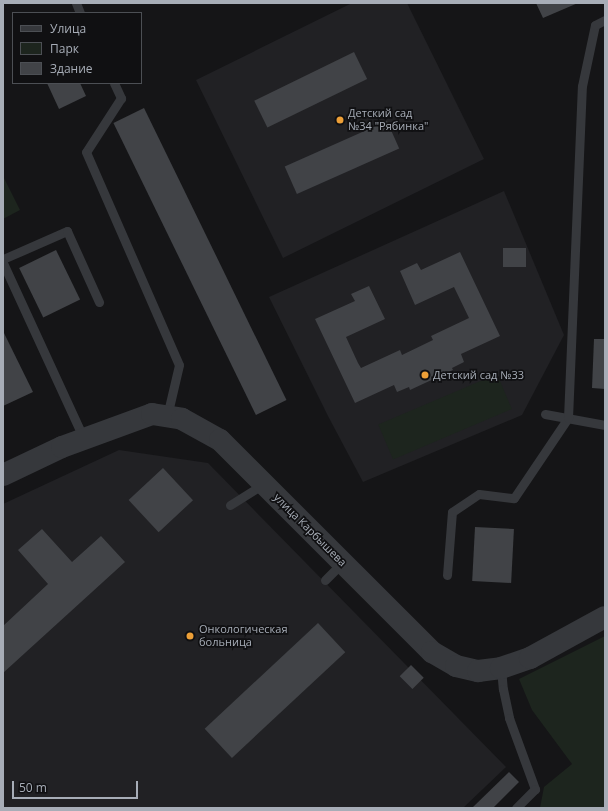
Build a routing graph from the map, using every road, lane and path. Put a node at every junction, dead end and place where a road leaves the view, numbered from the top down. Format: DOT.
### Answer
graph roads {
  1 [pos="605,20"];
  2 [pos="114,84"];
  3 [pos="3,259"];
  4 [pos="3,263"];
  5 [pos="100,302"];
  6 [pos="545,414"];
  7 [pos="167,416"];
  8 [pos="568,418"];
  9 [pos="605,425"];
  10 [pos="84,439"];
  11 [pos="3,475"];
  12 [pos="264,484"];
  13 [pos="230,505"];
  14 [pos="342,563"];
  15 [pos="447,575"];
  16 [pos="325,580"];
  17 [pos="605,617"];
  18 [pos="501,668"];
  19 [pos="516,808"];
  1 -- 8 [label="lane"];
  2 -- 7 [label="lane"];
  3 -- 5 [label="lane"];
  4 -- 10 [label="lane"];
  6 -- 8 [label="lane"];
  7 -- 10 [label="street, улица Карбышева"];
  7 -- 12 [label="street, улица Карбышева"];
  8 -- 9 [label="lane"];
  8 -- 15 [label="lane"];
  10 -- 11 [label="street, улица Карбышева"];
  12 -- 13 [label="lane"];
  12 -- 14 [label="street, улица Карбышева"];
  14 -- 16 [label="lane"];
  14 -- 18 [label="street, улица Карбышева"];
  17 -- 18 [label="street, улица Карбышева"];
  18 -- 19 [label="lane"];
}
